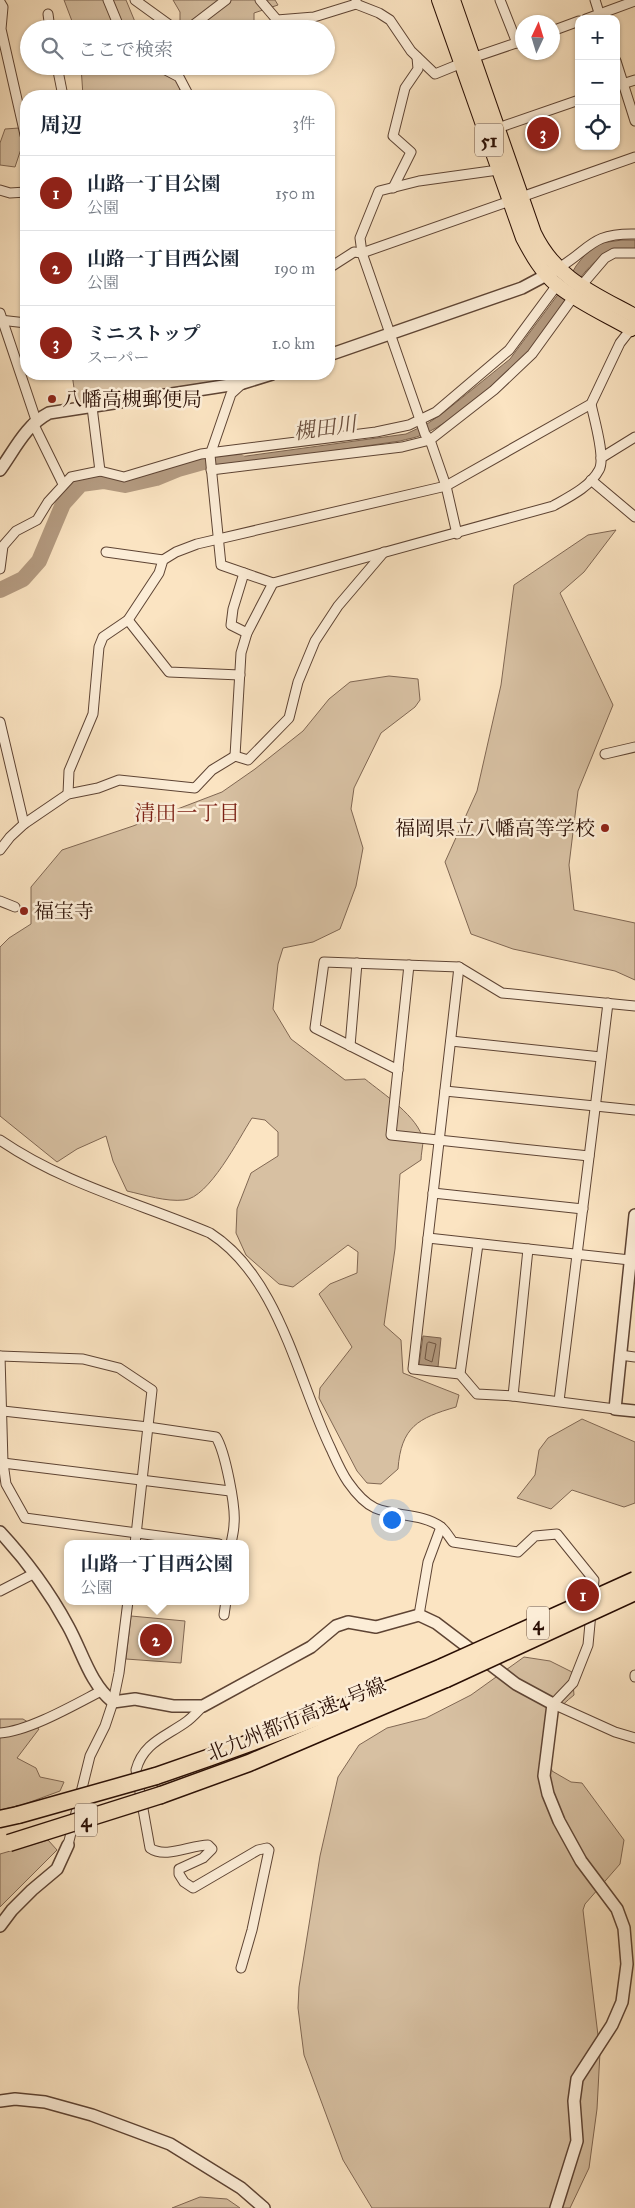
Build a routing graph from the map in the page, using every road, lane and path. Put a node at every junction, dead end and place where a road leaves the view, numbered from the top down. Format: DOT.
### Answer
graph roads {
  1 [pos="108,0"];
  2 [pos="135,0"];
  3 [pos="226,0"];
  4 [pos="260,0"];
  5 [pos="439,0"];
  6 [pos="453,0"];
  7 [pos="500,0"];
  8 [pos="594,0"];
  9 [pos="0,2"];
  10 [pos="356,2"];
  11 [pos="635,2"];
  12 [pos="48,14"];
  13 [pos="600,15"];
  14 [pos="602,15"];
  15 [pos="49,20"];
  16 [pos="116,20"];
  17 [pos="163,20"];
  18 [pos="200,20"];
  19 [pos="575,22"];
  20 [pos="560,27"];
  21 [pos="515,32"];
  22 [pos="515,44"];
  23 [pos="417,57"];
  24 [pos="467,61"];
  25 [pos="59,75"];
  26 [pos="177,75"];
  27 [pos="635,80"];
  28 [pos="620,85"];
  29 [pos="62,90"];
  30 [pos="186,90"];
  31 [pos="575,101"];
  32 [pos="20,113"];
  33 [pos="635,119"];
  34 [pos="498,128"];
  35 [pos="635,157"];
  36 [pos="498,170"];
  37 [pos="393,188"];
  38 [pos="0,190"];
  39 [pos="20,192"];
  40 [pos="516,198"];
  41 [pos="635,234"];
  42 [pos="362,253"];
  43 [pos="635,253"];
  44 [pos="335,264"];
  45 [pos="557,276"];
  46 [pos="576,290"];
  47 [pos="1,318"];
  48 [pos="20,322"];
  49 [pos="634,325"];
  50 [pos="391,334"];
  51 [pos="335,353"];
  52 [pos="20,378"];
  53 [pos="21,380"];
  54 [pos="231,380"];
  55 [pos="240,380"];
  56 [pos="591,404"];
  57 [pos="92,407"];
  58 [pos="421,421"];
  59 [pos="34,422"];
  60 [pos="635,436"];
  61 [pos="428,437"];
  62 [pos="210,455"];
  63 [pos="602,458"];
  64 [pos="211,469"];
  65 [pos="0,470"];
  66 [pos="100,471"];
  67 [pos="591,480"];
  68 [pos="63,484"];
  69 [pos="446,486"];
  70 [pos="635,517"];
  71 [pos="457,534"];
  72 [pos="219,540"];
  73 [pos="106,552"];
  74 [pos="384,552"];
  75 [pos="164,560"];
  76 [pos="0,569"];
  77 [pos="244,573"];
  78 [pos="273,583"];
  79 [pos="128,620"];
  80 [pos="247,633"];
  81 [pos="240,675"];
  82 [pos="0,722"];
  83 [pos="635,747"];
  84 [pos="605,754"];
  85 [pos="236,756"];
  86 [pos="68,794"];
  87 [pos="24,824"];
  88 [pos="0,850"];
  89 [pos="0,901"];
  90 [pos="15,908"];
  91 [pos="357,964"];
  92 [pos="409,964"];
  93 [pos="459,967"];
  94 [pos="608,1003"];
  95 [pos="635,1006"];
  96 [pos="451,1041"];
  97 [pos="350,1046"];
  98 [pos="601,1057"];
  99 [pos="398,1070"];
  100 [pos="445,1091"];
  101 [pos="595,1106"];
  102 [pos="635,1110"];
  103 [pos="0,1140"];
  104 [pos="439,1140"];
  105 [pos="589,1156"];
  106 [pos="433,1193"];
  107 [pos="583,1209"];
  108 [pos="635,1215"];
  109 [pos="428,1238"];
  110 [pos="478,1244"];
  111 [pos="528,1249"];
  112 [pos="577,1254"];
  113 [pos="630,1260"];
  114 [pos="620,1355"];
  115 [pos="0,1356"];
  116 [pos="635,1356"];
  117 [pos="460,1374"];
  118 [pos="513,1396"];
  119 [pos="560,1401"];
  120 [pos="615,1409"];
  121 [pos="3,1411"];
  122 [pos="635,1411"];
  123 [pos="148,1427"];
  124 [pos="3,1463"];
  125 [pos="143,1480"];
  126 [pos="230,1491"];
  127 [pos="441,1527"];
  128 [pos="0,1532"];
  129 [pos="136,1533"];
  130 [pos="135,1540"];
  131 [pos="189,1540"];
  132 [pos="232,1540"];
  133 [pos="35,1573"];
  134 [pos="635,1580"];
  135 [pos="0,1591"];
  136 [pos="635,1592"];
  137 [pos="128,1605"];
  138 [pos="225,1605"];
  139 [pos="224,1615"];
  140 [pos="419,1615"];
  141 [pos="444,1673"];
  142 [pos="100,1691"];
  143 [pos="113,1702"];
  144 [pos="553,1704"];
  145 [pos="203,1706"];
  146 [pos="0,1734"];
  147 [pos="635,1738"];
  148 [pos="0,1819"];
  149 [pos="5,1844"];
  150 [pos="68,1845"];
  151 [pos="0,1926"];
  152 [pos="241,1968"];
  153 [pos="0,2101"];
  154 [pos="264,2208"];
  155 [pos="556,2208"];
  1 -- 16 [label="street"];
  2 -- 17 [label="street"];
  3 -- 18 [label="street"];
  4 -- 10 [label="street"];
  5 -- 24 [label="main road, 51"];
  6 -- 24 [label="main road, 51"];
  7 -- 21 [label="street"];
  8 -- 13 [label="street"];
  9 -- 32 [label="street"];
  10 -- 23 [label="street"];
  11 -- 14 [label="street"];
  12 -- 15 [label="street"];
  19 -- 20 [label="street"];
  22 -- 24 [label="street"];
  23 -- 24 [label="street"];
  23 -- 37 [label="street"];
  24 -- 34 [label="main road, 51"];
  24 -- 36 [label="main road, 51"];
  25 -- 29 [label="street"];
  26 -- 30 [label="street"];
  27 -- 28 [label="street"];
  28 -- 33 [label="street"];
  31 -- 34 [label="street"];
  34 -- 40 [label="main road, 51"];
  35 -- 40 [label="street"];
  36 -- 37 [label="street"];
  36 -- 40 [label="main road, 51"];
  37 -- 42 [label="street"];
  38 -- 39 [label="street"];
  40 -- 42 [label="street"];
  40 -- 45 [label="main road, 51"];
  41 -- 45 [label="street"];
  42 -- 44 [label="street"];
  42 -- 50 [label="street"];
  43 -- 46 [label="street"];
  45 -- 46 [label="main road, 51"];
  45 -- 50 [label="street"];
  45 -- 58 [label="street"];
  46 -- 49 [label="main road, 51"];
  46 -- 61 [label="street"];
  47 -- 48 [label="street"];
  47 -- 52 [label="street"];
  49 -- 56 [label="street"];
  50 -- 51 [label="street"];
  50 -- 58 [label="street"];
  53 -- 59 [label="street"];
  54 -- 57 [label="street"];
  55 -- 62 [label="street"];
  56 -- 63 [label="street"];
  56 -- 69 [label="street"];
  57 -- 59 [label="street"];
  57 -- 66 [label="street"];
  58 -- 61 [label="street"];
  58 -- 62 [label="street"];
  59 -- 65 [label="street"];
  59 -- 68 [label="street"];
  60 -- 63 [label="street"];
  61 -- 64 [label="street"];
  61 -- 69 [label="street"];
  62 -- 64 [label="street"];
  62 -- 66 [label="street"];
  63 -- 67 [label="street"];
  64 -- 72 [label="street"];
  66 -- 68 [label="street"];
  67 -- 70 [label="street"];
  67 -- 71 [label="street"];
  68 -- 76 [label="street"];
  69 -- 71 [label="street"];
  69 -- 72 [label="street"];
  71 -- 74 [label="street"];
  72 -- 75 [label="street"];
  72 -- 77 [label="street"];
  73 -- 75 [label="street"];
  74 -- 78 [label="street"];
  74 -- 85 [label="street"];
  75 -- 79 [label="street"];
  77 -- 78 [label="street"];
  77 -- 80 [label="street"];
  78 -- 80 [label="street"];
  79 -- 81 [label="street"];
  79 -- 86 [label="street"];
  80 -- 81 [label="street"];
  81 -- 85 [label="street"];
  82 -- 87 [label="street"];
  83 -- 84 [label="street"];
  85 -- 86 [label="street"];
  86 -- 87 [label="street"];
  87 -- 88 [label="street"];
  89 -- 90 [label="street"];
  91 -- 92 [label="street"];
  91 -- 97 [label="street"];
  91 -- 97 [label="street"];
  92 -- 93 [label="street"];
  92 -- 99 [label="street"];
  93 -- 94 [label="street"];
  93 -- 96 [label="street"];
  94 -- 95 [label="street"];
  94 -- 98 [label="street"];
  96 -- 98 [label="street"];
  96 -- 100 [label="street"];
  97 -- 99 [label="street"];
  98 -- 101 [label="street"];
  99 -- 104 [label="street"];
  100 -- 101 [label="street"];
  100 -- 104 [label="street"];
  101 -- 102 [label="street"];
  101 -- 105 [label="street"];
  103 -- 127 [label="street"];
  104 -- 105 [label="street"];
  104 -- 106 [label="street"];
  105 -- 107 [label="street"];
  106 -- 107 [label="street"];
  106 -- 109 [label="street"];
  107 -- 112 [label="street"];
  108 -- 113 [label="street"];
  109 -- 110 [label="street"];
  109 -- 117 [label="street"];
  110 -- 111 [label="street"];
  110 -- 117 [label="street"];
  111 -- 112 [label="street"];
  111 -- 118 [label="street"];
  112 -- 113 [label="street"];
  112 -- 119 [label="street"];
  113 -- 114 [label="street"];
  114 -- 116 [label="street"];
  114 -- 120 [label="street"];
  115 -- 121 [label="street"];
  115 -- 123 [label="street"];
  117 -- 118 [label="street"];
  118 -- 119 [label="street"];
  119 -- 120 [label="street"];
  120 -- 122 [label="street"];
  121 -- 123 [label="street"];
  121 -- 124 [label="street"];
  123 -- 125 [label="street"];
  123 -- 126 [label="street"];
  124 -- 125 [label="street"];
  124 -- 129 [label="street"];
  125 -- 126 [label="street"];
  125 -- 129 [label="street"];
  126 -- 132 [label="street"];
  127 -- 140 [label="street"];
  127 -- 144 [label="street"];
  128 -- 133 [label="street"];
  129 -- 130 [label="street"];
  129 -- 131 [label="street"];
  133 -- 135 [label="street"];
  133 -- 142 [label="street"];
  134 -- 141 [label="highway, 4, bridge"];
  136 -- 141 [label="highway, 4, bridge"];
  137 -- 143 [label="street"];
  138 -- 139 [label="street"];
  140 -- 144 [label="street"];
  140 -- 145 [label="street"];
  141 -- 148 [label="highway, 北九州都市高速4号線 / 4, bridge"];
  141 -- 149 [label="highway, 北九州都市高速4号線 / 4, bridge"];
  142 -- 143 [label="street"];
  142 -- 146 [label="street"];
  143 -- 145 [label="street"];
  143 -- 150 [label="street"];
  144 -- 147 [label="street"];
  144 -- 155 [label="street"];
  145 -- 152 [label="street"];
  150 -- 151 [label="street"];
  153 -- 154 [label="street"];
}
